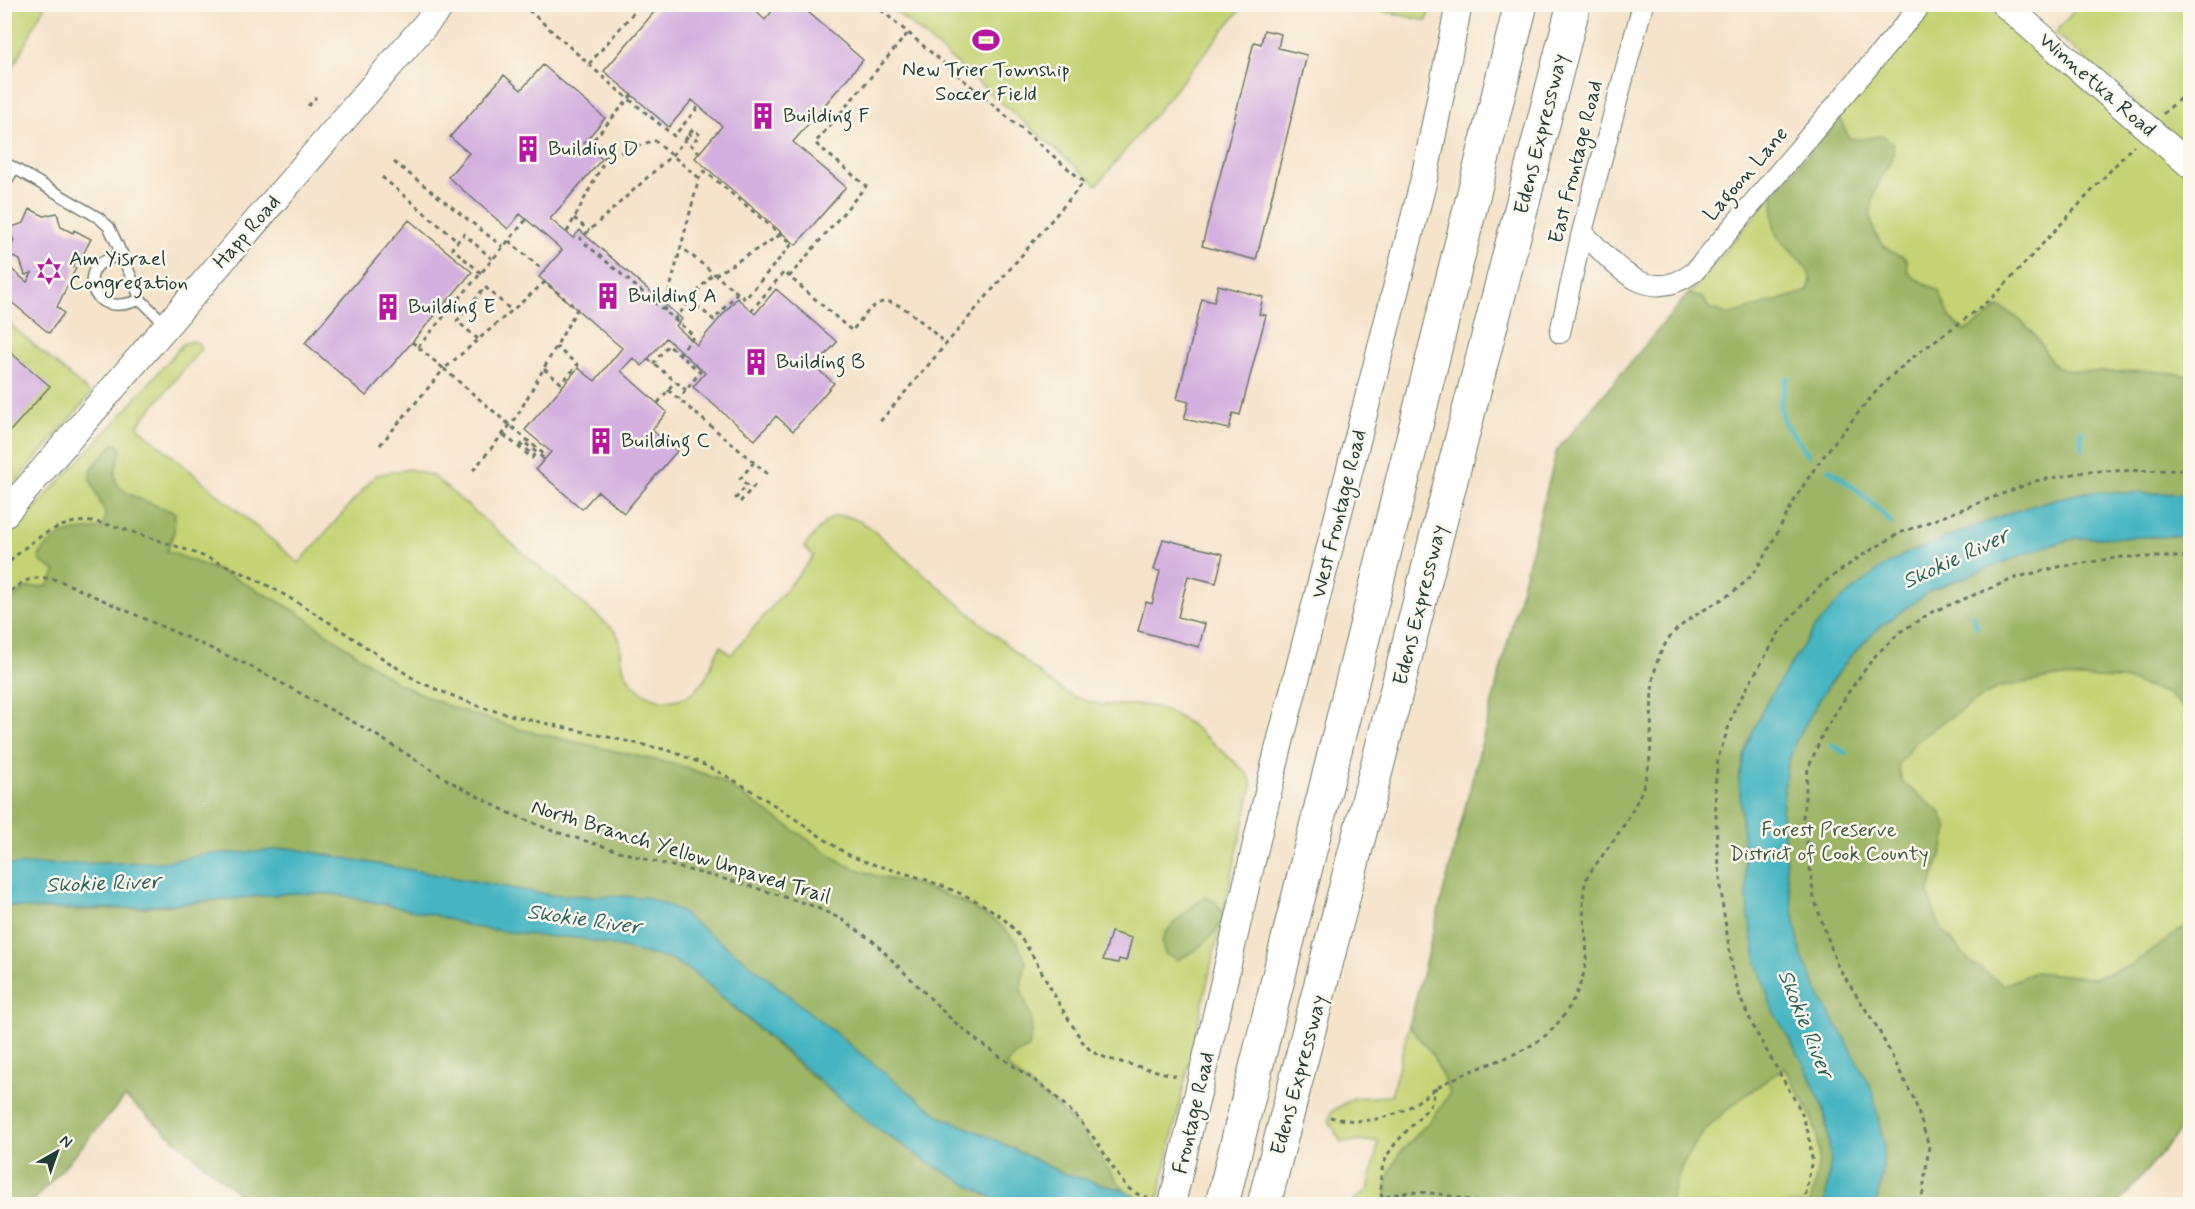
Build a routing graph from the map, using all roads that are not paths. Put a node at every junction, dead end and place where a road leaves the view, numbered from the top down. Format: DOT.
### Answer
graph roads {
  1 [pos="443,4"];
  2 [pos="1459,4"];
  3 [pos="1521,4"];
  4 [pos="1574,4"];
  5 [pos="1643,4"];
  6 [pos="1922,4"];
  7 [pos="2004,4"];
  8 [pos="9,165"];
  9 [pos="2190,165"];
  10 [pos="4,186"];
  11 [pos="1582,232"];
  12 [pos="122,253"];
  13 [pos="141,300"];
  14 [pos="167,326"];
  15 [pos="1560,333"];
  16 [pos="4,515"];
  17 [pos="1216,1022"];
  18 [pos="1165,1202"];
  19 [pos="1222,1204"];
  20 [pos="1264,1204"];
  1 -- 14 [label="street, Happ Road"];
  2 -- 17 [label="street, West Frontage Road"];
  3 -- 19 [label="highway, Edens Expressway"];
  4 -- 20 [label="highway, Edens Expressway"];
  5 -- 11 [label="street, East Frontage Road"];
  6 -- 11 [label="street, Lagoon Lane"];
  7 -- 9 [label="street, Winnetka Road"];
  8 -- 10 [label="lane"];
  8 -- 12 [label="lane"];
  11 -- 15 [label="street, East Frontage Road"];
  12 -- 13 [label="lane"];
  12 -- 13 [label="lane"];
  13 -- 14 [label="lane"];
  14 -- 16 [label="street, Happ Road"];
  17 -- 18 [label="street, Frontage Road"];
}
